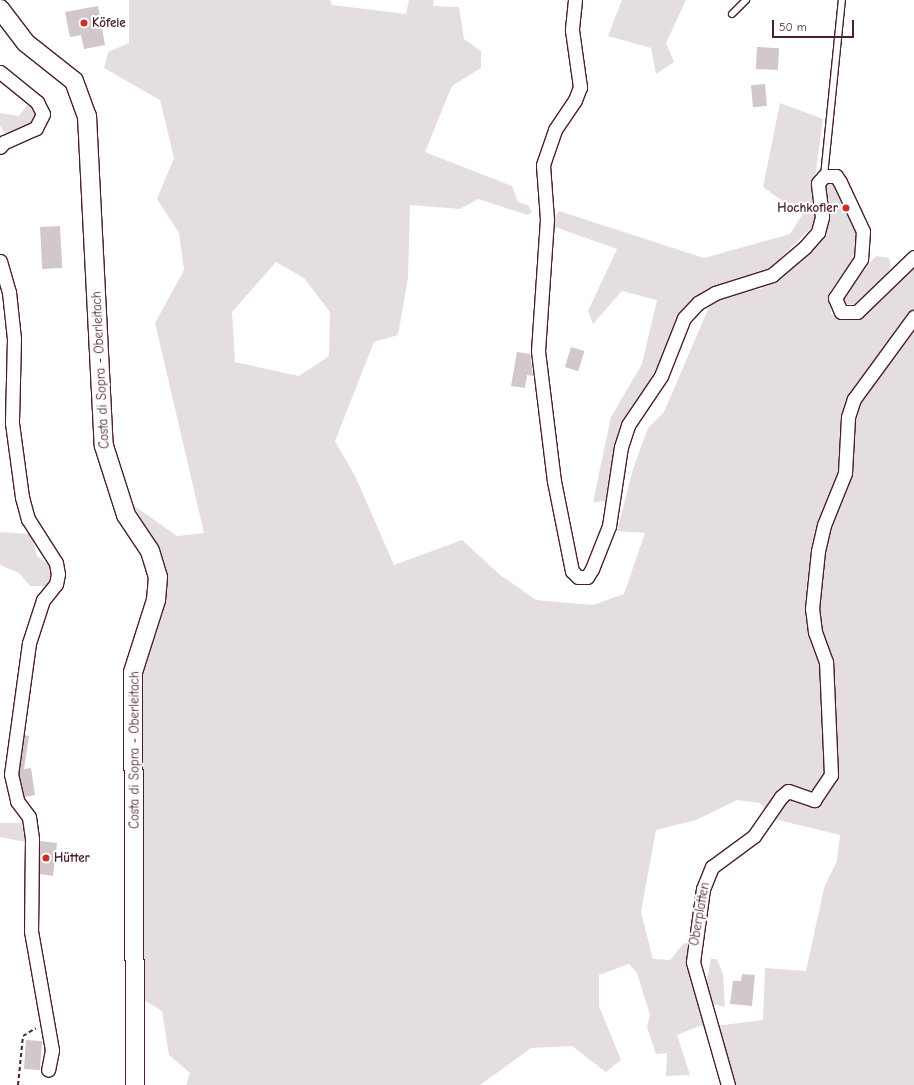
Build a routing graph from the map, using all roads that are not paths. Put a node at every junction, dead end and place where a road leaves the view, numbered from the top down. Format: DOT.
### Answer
graph roads {
  1 [pos="575,0"];
  2 [pos="746,0"];
  3 [pos="842,0"];
  4 [pos="0,9"];
  5 [pos="732,14"];
  6 [pos="0,72"];
  7 [pos="1,141"];
  8 [pos="824,176"];
  9 [pos="914,256"];
  10 [pos="0,261"];
  11 [pos="914,317"];
  12 [pos="48,1070"];
  13 [pos="135,1085"];
  14 [pos="728,1085"];
  1 -- 8 [label="street"];
  2 -- 5 [label="lane"];
  3 -- 8 [label="lane"];
  4 -- 13 [label="main road, Costa di Sopra - Oberleitach"];
  6 -- 7 [label="street"];
  8 -- 9 [label="street"];
  10 -- 12 [label="street"];
  11 -- 14 [label="street, Oberplatten"];
}
